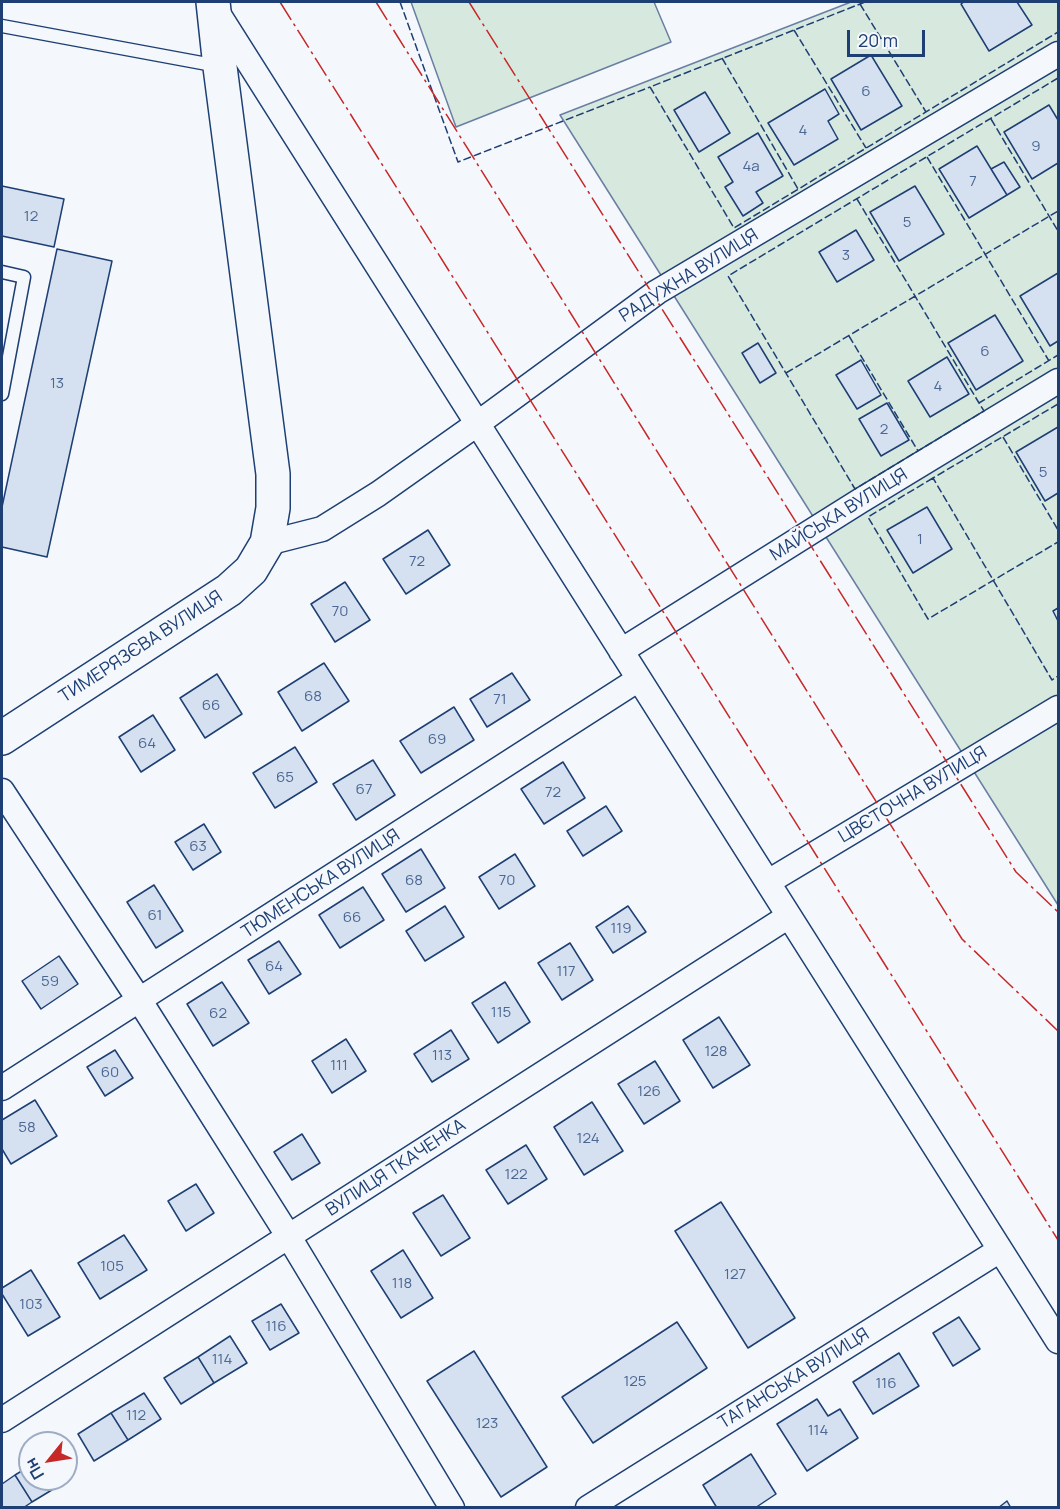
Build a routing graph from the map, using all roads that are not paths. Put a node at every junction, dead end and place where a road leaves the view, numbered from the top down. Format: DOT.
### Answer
graph roads {
  1 [pos="213,5"];
  2 [pos="2,26"];
  3 [pos="1059,54"];
  4 [pos="220,67"];
  5 [pos="2,272"];
  6 [pos="1059,381"];
  7 [pos="2,394"];
  8 [pos="477,424"];
  9 [pos="267,543"];
  10 [pos="621,651"];
  11 [pos="639,679"];
  12 [pos="1059,708"];
  13 [pos="2,738"];
  14 [pos="2,791"];
  15 [pos="768,882"];
  16 [pos="789,916"];
  17 [pos="140,1001"];
  18 [pos="2,1088"];
  19 [pos="289,1237"];
  20 [pos="1000,1250"];
  21 [pos="1059,1341"];
  22 [pos="2,1420"];
  23 [pos="452,1508"];
  24 [pos="588,1508"];
  1 -- 4 [label="street"];
  1 -- 8 [label="street"];
  2 -- 4 [label="lane"];
  3 -- 8 [label="street, РАДУЖНА ВУЛИЦЯ"];
  4 -- 9 [label="street"];
  5 -- 7 [label="lane"];
  6 -- 10 [label="street, МАЙСЬКА ВУЛИЦЯ"];
  8 -- 9 [label="street, РАДУЖНА ВУЛИЦЯ"];
  8 -- 10 [label="street"];
  9 -- 13 [label="street, ТИМЕРЯЗЄВА ВУЛИЦЯ"];
  10 -- 11 [label="street"];
  11 -- 15 [label="street"];
  11 -- 17 [label="street, ТЮМЕНСЬКА ВУЛИЦЯ"];
  12 -- 15 [label="street, ЦВЄТОЧНА ВУЛИЦЯ"];
  14 -- 17 [label="street"];
  15 -- 16 [label="street"];
  16 -- 19 [label="street, ВУЛИЦЯ ТКАЧЕНКА"];
  16 -- 20 [label="street"];
  17 -- 18 [label="street, ТЮМЕНСЬКА ВУЛИЦЯ"];
  17 -- 19 [label="street"];
  19 -- 22 [label="street, ВУЛИЦЯ ТКАЧЕНКА"];
  19 -- 23 [label="street"];
  20 -- 21 [label="street"];
  20 -- 24 [label="street, ТАГАНСЬКА ВУЛИЦЯ"];
}
